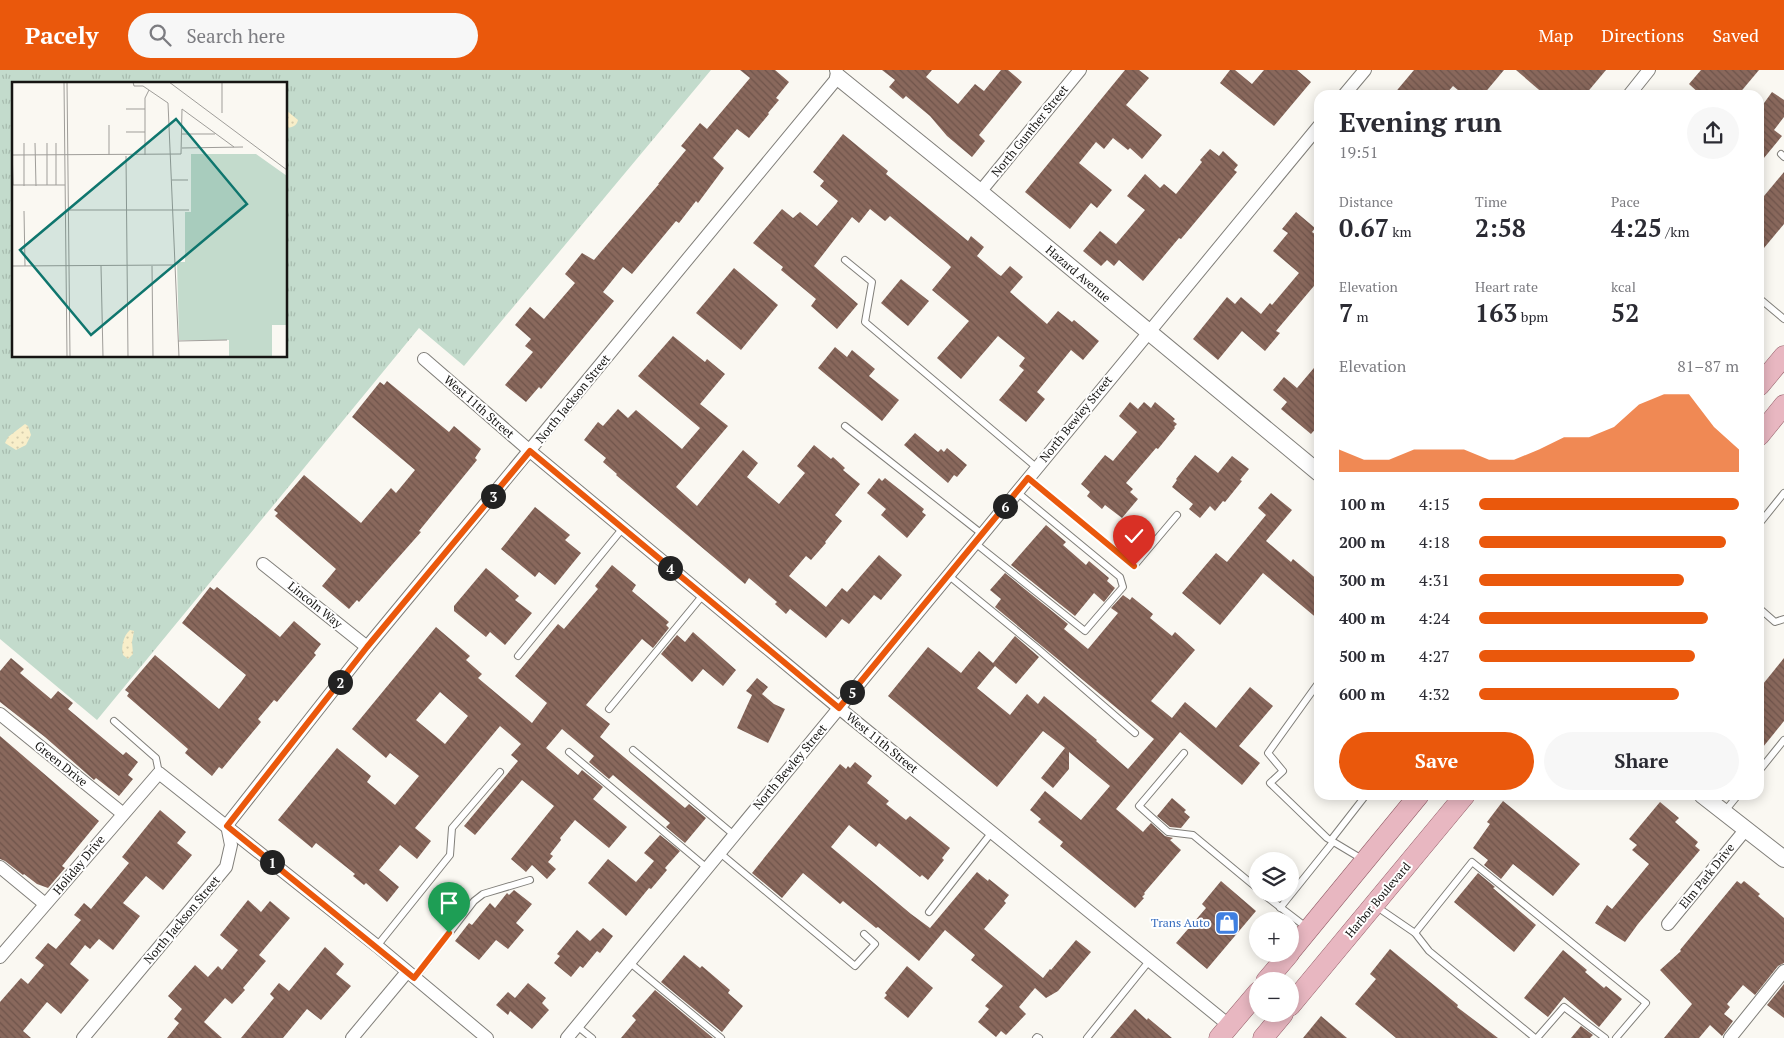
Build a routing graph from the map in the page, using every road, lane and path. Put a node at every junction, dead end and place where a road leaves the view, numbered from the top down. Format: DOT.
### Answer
graph roads {
  1 [pos="1080,70"];
  2 [pos="1365,70"];
  3 [pos="1649,70"];
  4 [pos="837,73"];
  5 [pos="1348,90"];
  6 [pos="1633,90"];
  7 [pos="1314,132"];
  8 [pos="980,192"];
  9 [pos="845,260"];
  10 [pos="1764,302"];
  11 [pos="1784,319"];
  12 [pos="1148,332"];
  13 [pos="1784,356"];
  14 [pos="424,359"];
  15 [pos="1764,377"];
  16 [pos="1784,405"];
  17 [pos="845,426"];
  18 [pos="1764,430"];
  19 [pos="530,451"];
  20 [pos="1036,467"];
  21 [pos="1314,469"];
  22 [pos="1028,478"];
  23 [pos="1017,492"];
  24 [pos="1784,493"];
  25 [pos="1177,515"];
  26 [pos="1764,518"];
  27 [pos="623,528"];
  28 [pos="978,538"];
  29 [pos="263,564"];
  30 [pos="948,575"];
  31 [pos="703,595"];
  32 [pos="1764,612"];
  33 [pos="1784,619"];
  34 [pos="367,647"];
  35 [pos="518,656"];
  36 [pos="1314,689"];
  37 [pos="609,708"];
  38 [pos="839,708"];
  39 [pos="0,714"];
  40 [pos="114,721"];
  41 [pos="1135,733"];
  42 [pos="1784,740"];
  43 [pos="632,750"];
  44 [pos="569,752"];
  45 [pos="1184,753"];
  46 [pos="1764,765"];
  47 [pos="500,772"];
  48 [pos="159,773"];
  49 [pos="1362,800"];
  50 [pos="1415,800"];
  51 [pos="1461,800"];
  52 [pos="1708,800"];
  53 [pos="1734,800"];
  54 [pos="1724,812"];
  55 [pos="122,813"];
  56 [pos="227,826"];
  57 [pos="1746,829"];
  58 [pos="992,832"];
  59 [pos="734,835"];
  60 [pos="1332,841"];
  61 [pos="720,853"];
  62 [pos="1784,858"];
  63 [pos="1365,861"];
  64 [pos="0,867"];
  65 [pos="707,868"];
  66 [pos="530,880"];
  67 [pos="1249,882"];
  68 [pos="1273,902"];
  69 [pos="45,904"];
  70 [pos="1374,905"];
  71 [pos="1280,908"];
  72 [pos="928,912"];
  73 [pos="1668,924"];
  74 [pos="1309,929"];
  75 [pos="1415,933"];
  76 [pos="864,934"];
  77 [pos="1299,941"];
  78 [pos="377,946"];
  79 [pos="0,958"];
  80 [pos="1150,960"];
  81 [pos="630,962"];
  82 [pos="1282,962"];
  83 [pos="1273,972"];
  84 [pos="1784,972"];
  85 [pos="411,975"];
  86 [pos="1299,995"];
  87 [pos="1249,1003"];
  88 [pos="1276,1022"];
  89 [pos="577,1026"];
  90 [pos="1225,1032"];
  91 [pos="83,1038"];
  92 [pos="352,1038"];
  93 [pos="487,1038"];
  94 [pos="567,1038"];
  95 [pos="592,1038"];
  96 [pos="721,1038"];
  97 [pos="1087,1038"];
  98 [pos="1263,1038"];
  99 [pos="1536,1038"];
  100 [pos="1605,1038"];
  101 [pos="1616,1038"];
  102 [pos="1730,1038"];
  1 -- 8 [label="street, North Gunther Street"];
  2 -- 5 [label="street"];
  3 -- 6 [label="street"];
  4 -- 8 [label="street, Hazard Avenue"];
  4 -- 19 [label="street, North Jackson Street"];
  7 -- 12 [label="street, North Bewley Street"];
  8 -- 12 [label="street, Hazard Avenue"];
  9 -- 20 [label="lane"];
  10 -- 11 [label="lane"];
  12 -- 20 [label="street, North Bewley Street"];
  12 -- 21 [label="street, Hazard Avenue"];
  13 -- 15 [label="main road"];
  14 -- 19 [label="street, West 11th Street"];
  16 -- 18 [label="main road"];
  17 -- 28 [label="lane"];
  19 -- 27 [label="street, West 11th Street"];
  19 -- 34 [label="street, North Jackson Street"];
  20 -- 22 [label="street, North Bewley Street"];
  22 -- 23 [label="street, North Bewley Street"];
  22 -- 25 [label="lane"];
  23 -- 28 [label="street, North Bewley Street"];
  23 -- 28 [label="lane"];
  24 -- 26 [label="lane"];
  27 -- 31 [label="street, West 11th Street"];
  27 -- 35 [label="lane"];
  28 -- 30 [label="street, North Bewley Street"];
  29 -- 34 [label="street, Lincoln Way"];
  30 -- 38 [label="street, North Bewley Street"];
  30 -- 41 [label="lane"];
  31 -- 37 [label="lane"];
  31 -- 38 [label="street, West 11th Street"];
  32 -- 33 [label="lane"];
  34 -- 56 [label="street, North Jackson Street"];
  36 -- 60 [label="lane"];
  38 -- 58 [label="street, West 11th Street"];
  38 -- 59 [label="street, North Bewley Street"];
  39 -- 55 [label="street, Green Drive"];
  40 -- 48 [label="lane"];
  42 -- 46 [label="lane"];
  43 -- 59 [label="lane"];
  44 -- 65 [label="lane"];
  45 -- 67 [label="lane"];
  47 -- 78 [label="lane"];
  48 -- 55 [label="street, Holiday Drive"];
  48 -- 56 [label="street"];
  49 -- 60 [label="lane"];
  50 -- 63 [label="main road"];
  51 -- 70 [label="main road, Harbor Boulevard"];
  52 -- 54 [label="street"];
  53 -- 54 [label="lane"];
  54 -- 57 [label="street"];
  55 -- 69 [label="street, Holiday Drive"];
  56 -- 78 [label="street"];
  56 -- 91 [label="street, North Jackson Street"];
  57 -- 62 [label="street"];
  57 -- 73 [label="street, Elm Park Drive"];
  58 -- 72 [label="lane"];
  58 -- 80 [label="street, West 11th Street"];
  59 -- 61 [label="street, North Bewley Street"];
  60 -- 63 [label="lane"];
  60 -- 71 [label="lane"];
  61 -- 65 [label="street, North Bewley Street"];
  61 -- 76 [label="lane"];
  63 -- 74 [label="main road"];
  64 -- 69 [label="street"];
  65 -- 81 [label="street, North Bewley Street"];
  66 -- 85 [label="lane"];
  68 -- 71 [label="lane"];
  69 -- 79 [label="street, Holiday Drive"];
  70 -- 75 [label="lane"];
  70 -- 86 [label="main road, Harbor Boulevard"];
  71 -- 74 [label="lane"];
  74 -- 77 [label="main road"];
  75 -- 99 [label="lane"];
  75 -- 101 [label="lane"];
  78 -- 85 [label="street"];
  80 -- 90 [label="street, West 11th Street"];
  80 -- 97 [label="lane"];
  81 -- 89 [label="street, North Bewley Street"];
  81 -- 96 [label="lane"];
  82 -- 83 [label="main road"];
  84 -- 102 [label="street"];
  85 -- 92 [label="street"];
  85 -- 93 [label="street"];
  87 -- 90 [label="main road"];
  88 -- 98 [label="main road"];
  89 -- 94 [label="street, North Bewley Street"];
  89 -- 95 [label="lane"];
  99 -- 100 [label="lane"];
}
